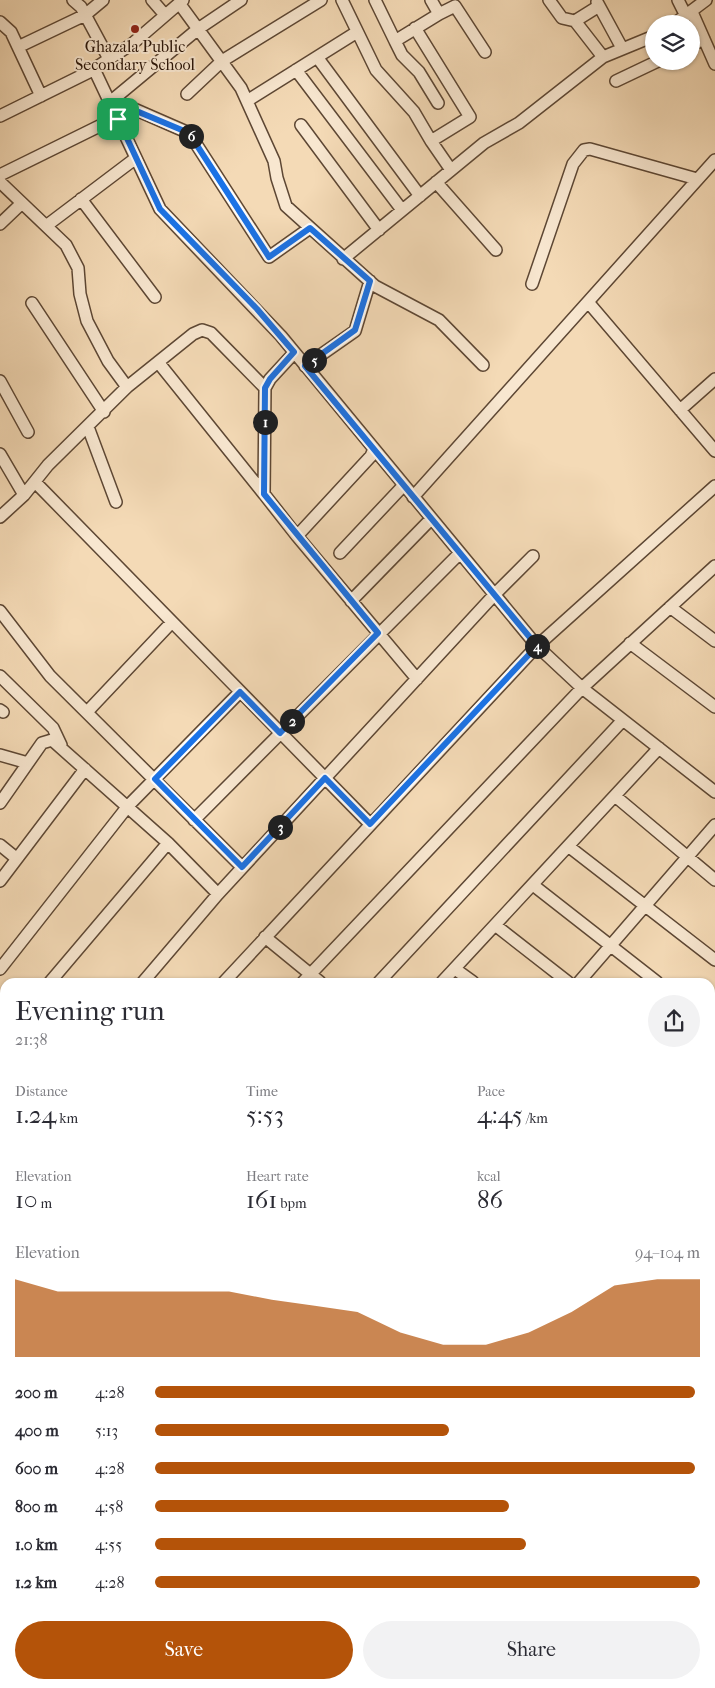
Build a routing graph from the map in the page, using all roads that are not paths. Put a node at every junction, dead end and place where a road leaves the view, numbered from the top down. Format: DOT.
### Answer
graph roads {
  1 [pos="73,0"];
  2 [pos="104,0"];
  3 [pos="152,0"];
  4 [pos="241,0"];
  5 [pos="322,0"];
  6 [pos="342,0"];
  7 [pos="375,0"];
  8 [pos="431,0"];
  9 [pos="549,0"];
  10 [pos="678,0"];
  11 [pos="706,0"];
  12 [pos="181,1"];
  13 [pos="598,3"];
  14 [pos="439,14"];
  15 [pos="689,14"];
  16 [pos="86,15"];
  17 [pos="165,15"];
  18 [pos="575,21"];
  19 [pos="0,22"];
  20 [pos="415,28"];
  21 [pos="198,29"];
  22 [pos="357,32"];
  23 [pos="645,39"];
  24 [pos="704,39"];
  25 [pos="395,40"];
  26 [pos="700,41"];
  27 [pos="18,47"];
  28 [pos="622,48"];
  29 [pos="485,52"];
  30 [pos="317,57"];
  31 [pos="603,57"];
  32 [pos="109,59"];
  33 [pos="222,62"];
  34 [pos="715,64"];
  35 [pos="645,68"];
  36 [pos="94,69"];
  37 [pos="296,70"];
  38 [pos="616,82"];
  39 [pos="187,94"];
  40 [pos="41,96"];
  41 [pos="247,101"];
  42 [pos="110,102"];
  43 [pos="438,103"];
  44 [pos="0,116"];
  45 [pos="118,119"];
  46 [pos="300,125"];
  47 [pos="431,141"];
  48 [pos="136,158"];
  49 [pos="715,160"];
  50 [pos="451,170"];
  51 [pos="0,175"];
  52 [pos="697,179"];
  53 [pos="0,182"];
  54 [pos="436,182"];
  55 [pos="420,196"];
  56 [pos="81,199"];
  57 [pos="22,203"];
  58 [pos="402,210"];
  59 [pos="0,224"];
  60 [pos="46,226"];
  61 [pos="310,228"];
  62 [pos="378,230"];
  63 [pos="496,250"];
  64 [pos="343,259"];
  65 [pos="370,281"];
  66 [pos="532,284"];
  67 [pos="155,297"];
  68 [pos="588,302"];
  69 [pos="32,303"];
  70 [pos="294,352"];
  71 [pos="158,362"];
  72 [pos="483,365"];
  73 [pos="305,366"];
  74 [pos="715,379"];
  75 [pos="0,381"];
  76 [pos="127,387"];
  77 [pos="265,388"];
  78 [pos="680,410"];
  79 [pos="104,412"];
  80 [pos="88,427"];
  81 [pos="28,432"];
  82 [pos="374,449"];
  83 [pos="714,449"];
  84 [pos="0,454"];
  85 [pos="35,482"];
  86 [pos="404,485"];
  87 [pos="715,486"];
  88 [pos="264,494"];
  89 [pos="24,495"];
  90 [pos="414,497"];
  91 [pos="116,502"];
  92 [pos="0,517"];
  93 [pos="431,518"];
  94 [pos="297,536"];
  95 [pos="340,553"];
  96 [pos="460,553"];
  97 [pos="534,556"];
  98 [pos="714,567"];
  99 [pos="495,594"];
  100 [pos="352,601"];
  101 [pos="670,607"];
  102 [pos="0,611"];
  103 [pos="172,622"];
  104 [pos="378,633"];
  105 [pos="715,641"];
  106 [pos="630,643"];
  107 [pos="537,646"];
  108 [pos="0,676"];
  109 [pos="417,679"];
  110 [pos="582,688"];
  111 [pos="240,692"];
  112 [pos="715,707"];
  113 [pos="87,712"];
  114 [pos="623,720"];
  115 [pos="280,733"];
  116 [pos="62,748"];
  117 [pos="659,748"];
  118 [pos="0,755"];
  119 [pos="28,763"];
  120 [pos="85,769"];
  121 [pos="325,778"];
  122 [pos="155,779"];
  123 [pos="715,792"];
  124 [pos="615,796"];
  125 [pos="0,803"];
  126 [pos="128,806"];
  127 [pos="194,820"];
  128 [pos="370,824"];
  129 [pos="715,826"];
  130 [pos="168,843"];
  131 [pos="0,845"];
  132 [pos="568,846"];
  133 [pos="688,857"];
  134 [pos="16,858"];
  135 [pos="242,867"];
  136 [pos="0,880"];
  137 [pos="715,880"];
  138 [pos="533,885"];
  139 [pos="218,894"];
  140 [pos="646,906"];
  141 [pos="495,925"];
  142 [pos="265,937"];
  143 [pos="611,946"];
  144 [pos="715,960"];
  145 [pos="0,968"];
  146 [pos="455,968"];
  147 [pos="53,978"];
  148 [pos="146,978"];
  149 [pos="228,978"];
  150 [pos="306,978"];
  151 [pos="383,978"];
  152 [pos="446,978"];
  153 [pos="467,978"];
  154 [pos="563,978"];
  155 [pos="583,978"];
  156 [pos="653,978"];
  1 -- 16 [label="street"];
  2 -- 16 [label="street"];
  3 -- 17 [label="street"];
  4 -- 21 [label="street"];
  5 -- 33 [label="street"];
  6 -- 22 [label="street"];
  7 -- 25 [label="street"];
  8 -- 14 [label="street"];
  9 -- 18 [label="street"];
  10 -- 15 [label="street"];
  11 -- 15 [label="street"];
  12 -- 17 [label="street"];
  12 -- 21 [label="street"];
  13 -- 18 [label="street"];
  13 -- 28 [label="street"];
  14 -- 20 [label="street"];
  14 -- 29 [label="street"];
  15 -- 24 [label="street"];
  16 -- 27 [label="street"];
  16 -- 32 [label="street"];
  17 -- 32 [label="street"];
  18 -- 31 [label="street"];
  19 -- 27 [label="street"];
  20 -- 25 [label="street"];
  20 -- 47 [label="street"];
  21 -- 33 [label="street"];
  21 -- 42 [label="street"];
  22 -- 30 [label="street"];
  22 -- 47 [label="street"];
  23 -- 28 [label="street"];
  24 -- 26 [label="street"];
  24 -- 34 [label="street"];
  25 -- 43 [label="street"];
  27 -- 40 [label="street"];
  28 -- 31 [label="street"];
  30 -- 37 [label="street"];
  30 -- 55 [label="street"];
  31 -- 50 [label="street"];
  32 -- 36 [label="street"];
  33 -- 39 [label="street"];
  33 -- 41 [label="street"];
  35 -- 38 [label="street"];
  36 -- 40 [label="street"];
  36 -- 42 [label="street"];
  37 -- 41 [label="street"];
  37 -- 58 [label="street"];
  40 -- 44 [label="street"];
  41 -- 61 [label="street"];
  42 -- 45 [label="street"];
  45 -- 48 [label="street"];
  45 -- 51 [label="street"];
  45 -- 61 [label="street"];
  46 -- 62 [label="street"];
  47 -- 50 [label="street"];
  48 -- 56 [label="street"];
  48 -- 70 [label="street"];
  49 -- 52 [label="street"];
  50 -- 54 [label="street"];
  52 -- 66 [label="street"];
  52 -- 68 [label="street"];
  53 -- 57 [label="street"];
  54 -- 55 [label="street"];
  54 -- 63 [label="street"];
  55 -- 58 [label="street"];
  56 -- 60 [label="street"];
  56 -- 67 [label="street"];
  57 -- 59 [label="street"];
  57 -- 60 [label="street"];
  58 -- 62 [label="street"];
  60 -- 76 [label="street"];
  61 -- 64 [label="street"];
  62 -- 64 [label="street"];
  64 -- 65 [label="street"];
  65 -- 72 [label="street"];
  65 -- 73 [label="street"];
  68 -- 78 [label="street"];
  68 -- 90 [label="street"];
  69 -- 79 [label="street"];
  70 -- 73 [label="street"];
  70 -- 77 [label="street"];
  71 -- 76 [label="street"];
  71 -- 77 [label="street"];
  71 -- 88 [label="street"];
  73 -- 82 [label="street"];
  74 -- 78 [label="street"];
  75 -- 81 [label="street"];
  76 -- 79 [label="street"];
  77 -- 88 [label="street"];
  78 -- 83 [label="street"];
  79 -- 80 [label="street"];
  80 -- 85 [label="street"];
  80 -- 91 [label="street"];
  82 -- 86 [label="street"];
  82 -- 94 [label="street"];
  84 -- 89 [label="street"];
  85 -- 89 [label="street"];
  85 -- 103 [label="street"];
  86 -- 90 [label="street"];
  86 -- 95 [label="street"];
  87 -- 107 [label="street"];
  88 -- 94 [label="street"];
  89 -- 92 [label="street"];
  90 -- 93 [label="street"];
  93 -- 96 [label="street"];
  93 -- 100 [label="street"];
  94 -- 100 [label="street"];
  96 -- 99 [label="street"];
  96 -- 104 [label="street"];
  97 -- 99 [label="street"];
  98 -- 101 [label="street"];
  99 -- 107 [label="street"];
  99 -- 109 [label="street"];
  100 -- 104 [label="street"];
  101 -- 105 [label="street"];
  101 -- 106 [label="street"];
  102 -- 113 [label="street"];
  103 -- 111 [label="street"];
  103 -- 113 [label="street"];
  104 -- 109 [label="street"];
  104 -- 115 [label="street"];
  106 -- 110 [label="street"];
  106 -- 112 [label="street"];
  107 -- 110 [label="street"];
  107 -- 128 [label="street"];
  108 -- 116 [label="street"];
  109 -- 121 [label="street"];
  110 -- 114 [label="street"];
  110 -- 150 [label="street"];
  111 -- 115 [label="street"];
  111 -- 122 [label="street"];
  113 -- 122 [label="street"];
  114 -- 117 [label="street"];
  114 -- 151 [label="street"];
  115 -- 121 [label="street"];
  115 -- 127 [label="street"];
  116 -- 119 [label="street"];
  116 -- 120 [label="street"];
  117 -- 123 [label="street"];
  117 -- 124 [label="street"];
  118 -- 119 [label="street"];
  119 -- 125 [label="street"];
  120 -- 126 [label="street"];
  120 -- 134 [label="street"];
  121 -- 128 [label="street"];
  121 -- 135 [label="street"];
  122 -- 126 [label="street"];
  122 -- 127 [label="street"];
  124 -- 132 [label="street"];
  124 -- 133 [label="street"];
  126 -- 130 [label="street"];
  126 -- 145 [label="street"];
  127 -- 135 [label="street"];
  128 -- 142 [label="street"];
  129 -- 133 [label="street"];
  130 -- 139 [label="street"];
  130 -- 147 [label="street"];
  131 -- 134 [label="street"];
  132 -- 138 [label="street"];
  132 -- 140 [label="street"];
  133 -- 137 [label="street"];
  133 -- 140 [label="street"];
  134 -- 136 [label="street"];
  135 -- 139 [label="street"];
  138 -- 141 [label="street"];
  138 -- 143 [label="street"];
  139 -- 148 [label="street"];
  140 -- 143 [label="street"];
  140 -- 144 [label="street"];
  141 -- 146 [label="street"];
  141 -- 154 [label="street"];
  142 -- 149 [label="street"];
  142 -- 150 [label="street"];
  143 -- 155 [label="street"];
  143 -- 156 [label="street"];
  146 -- 152 [label="street"];
  146 -- 153 [label="street"];
}
